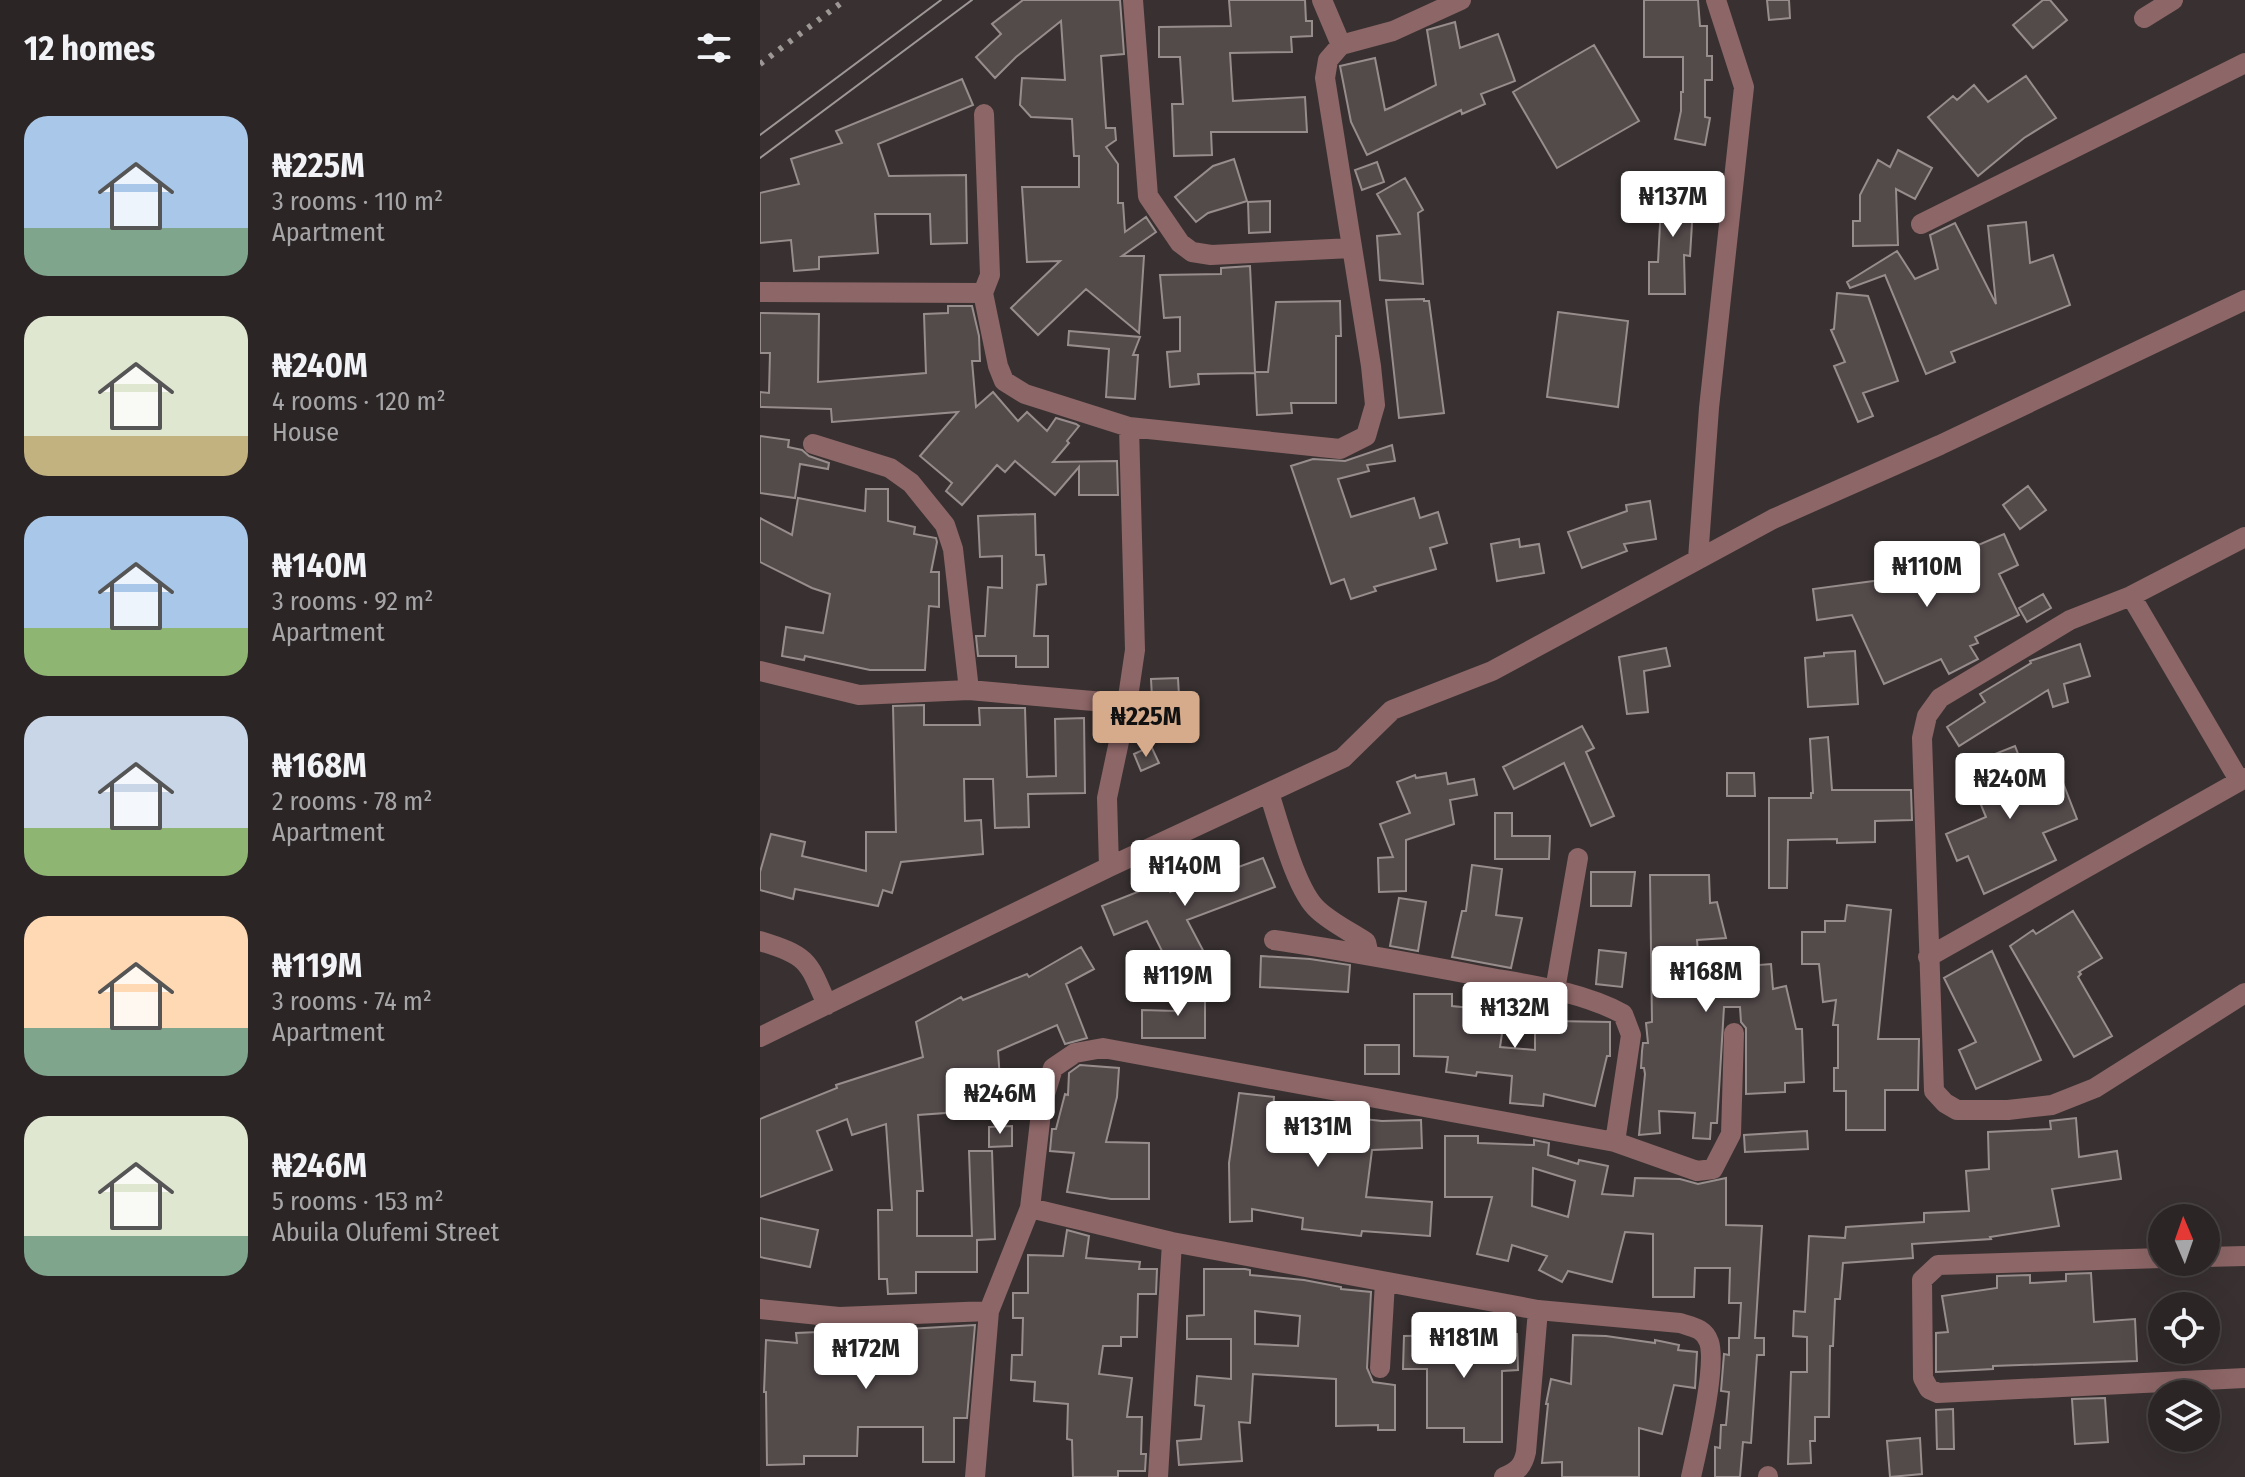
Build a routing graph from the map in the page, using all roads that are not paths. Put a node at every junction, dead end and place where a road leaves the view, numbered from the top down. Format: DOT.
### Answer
graph roads {
  1 [pos="1133,0"];
  2 [pos="1322,0"];
  3 [pos="1461,0"];
  4 [pos="1716,0"];
  5 [pos="2173,0"];
  6 [pos="2144,18"];
  7 [pos="1341,45"];
  8 [pos="2245,63"];
  9 [pos="984,114"];
  10 [pos="1921,224"];
  11 [pos="1352,248"];
  12 [pos="760,292"];
  13 [pos="983,293"];
  14 [pos="2245,300"];
  15 [pos="1129,427"];
  16 [pos="813,444"];
  17 [pos="2245,537"];
  18 [pos="1698,559"];
  19 [pos="2131,596"];
  20 [pos="760,671"];
  21 [pos="969,690"];
  22 [pos="1127,704"];
  23 [pos="2242,779"];
  24 [pos="1269,793"];
  25 [pos="1578,858"];
  26 [pos="1109,867"];
  27 [pos="1274,940"];
  28 [pos="760,941"];
  29 [pos="1369,955"];
  30 [pos="1928,957"];
  31 [pos="1555,990"];
  32 [pos="2245,993"];
  33 [pos="827,1005"];
  34 [pos="1734,1033"];
  35 [pos="760,1037"];
  36 [pos="1615,1142"];
  37 [pos="1030,1208"];
  38 [pos="1172,1242"];
  39 [pos="2245,1256"];
  40 [pos="2220,1257"];
  41 [pos="2148,1258"];
  42 [pos="1385,1282"];
  43 [pos="760,1309"];
  44 [pos="1538,1310"];
  45 [pos="989,1311"];
  46 [pos="1380,1368"];
  47 [pos="2245,1378"];
  48 [pos="975,1477"];
  49 [pos="1158,1477"];
  50 [pos="1504,1477"];
  51 [pos="1691,1477"];
  1 -- 11 [label="street"];
  2 -- 7 [label="street"];
  3 -- 7 [label="street"];
  4 -- 18 [label="street"];
  5 -- 6 [label="street"];
  7 -- 11 [label="street"];
  8 -- 10 [label="street"];
  9 -- 13 [label="street"];
  11 -- 15 [label="street"];
  12 -- 13 [label="street"];
  13 -- 15 [label="street"];
  14 -- 18 [label="street"];
  15 -- 22 [label="street"];
  16 -- 21 [label="street"];
  17 -- 19 [label="street"];
  18 -- 24 [label="street"];
  19 -- 23 [label="street"];
  19 -- 30 [label="street"];
  20 -- 21 [label="street"];
  21 -- 22 [label="street"];
  22 -- 26 [label="street"];
  23 -- 30 [label="street"];
  24 -- 26 [label="street"];
  24 -- 29 [label="street"];
  25 -- 31 [label="street"];
  26 -- 33 [label="street"];
  27 -- 29 [label="street"];
  28 -- 33 [label="street"];
  29 -- 31 [label="street"];
  30 -- 32 [label="street"];
  31 -- 36 [label="street"];
  33 -- 35 [label="street"];
  34 -- 36 [label="street"];
  36 -- 37 [label="street"];
  37 -- 38 [label="street"];
  37 -- 45 [label="street"];
  38 -- 42 [label="street"];
  38 -- 49 [label="street"];
  39 -- 40 [label="street"];
  41 -- 47 [label="street"];
  42 -- 44 [label="street"];
  42 -- 46 [label="street"];
  43 -- 45 [label="street"];
  44 -- 50 [label="street"];
  44 -- 51 [label="street"];
  45 -- 48 [label="street"];
}
